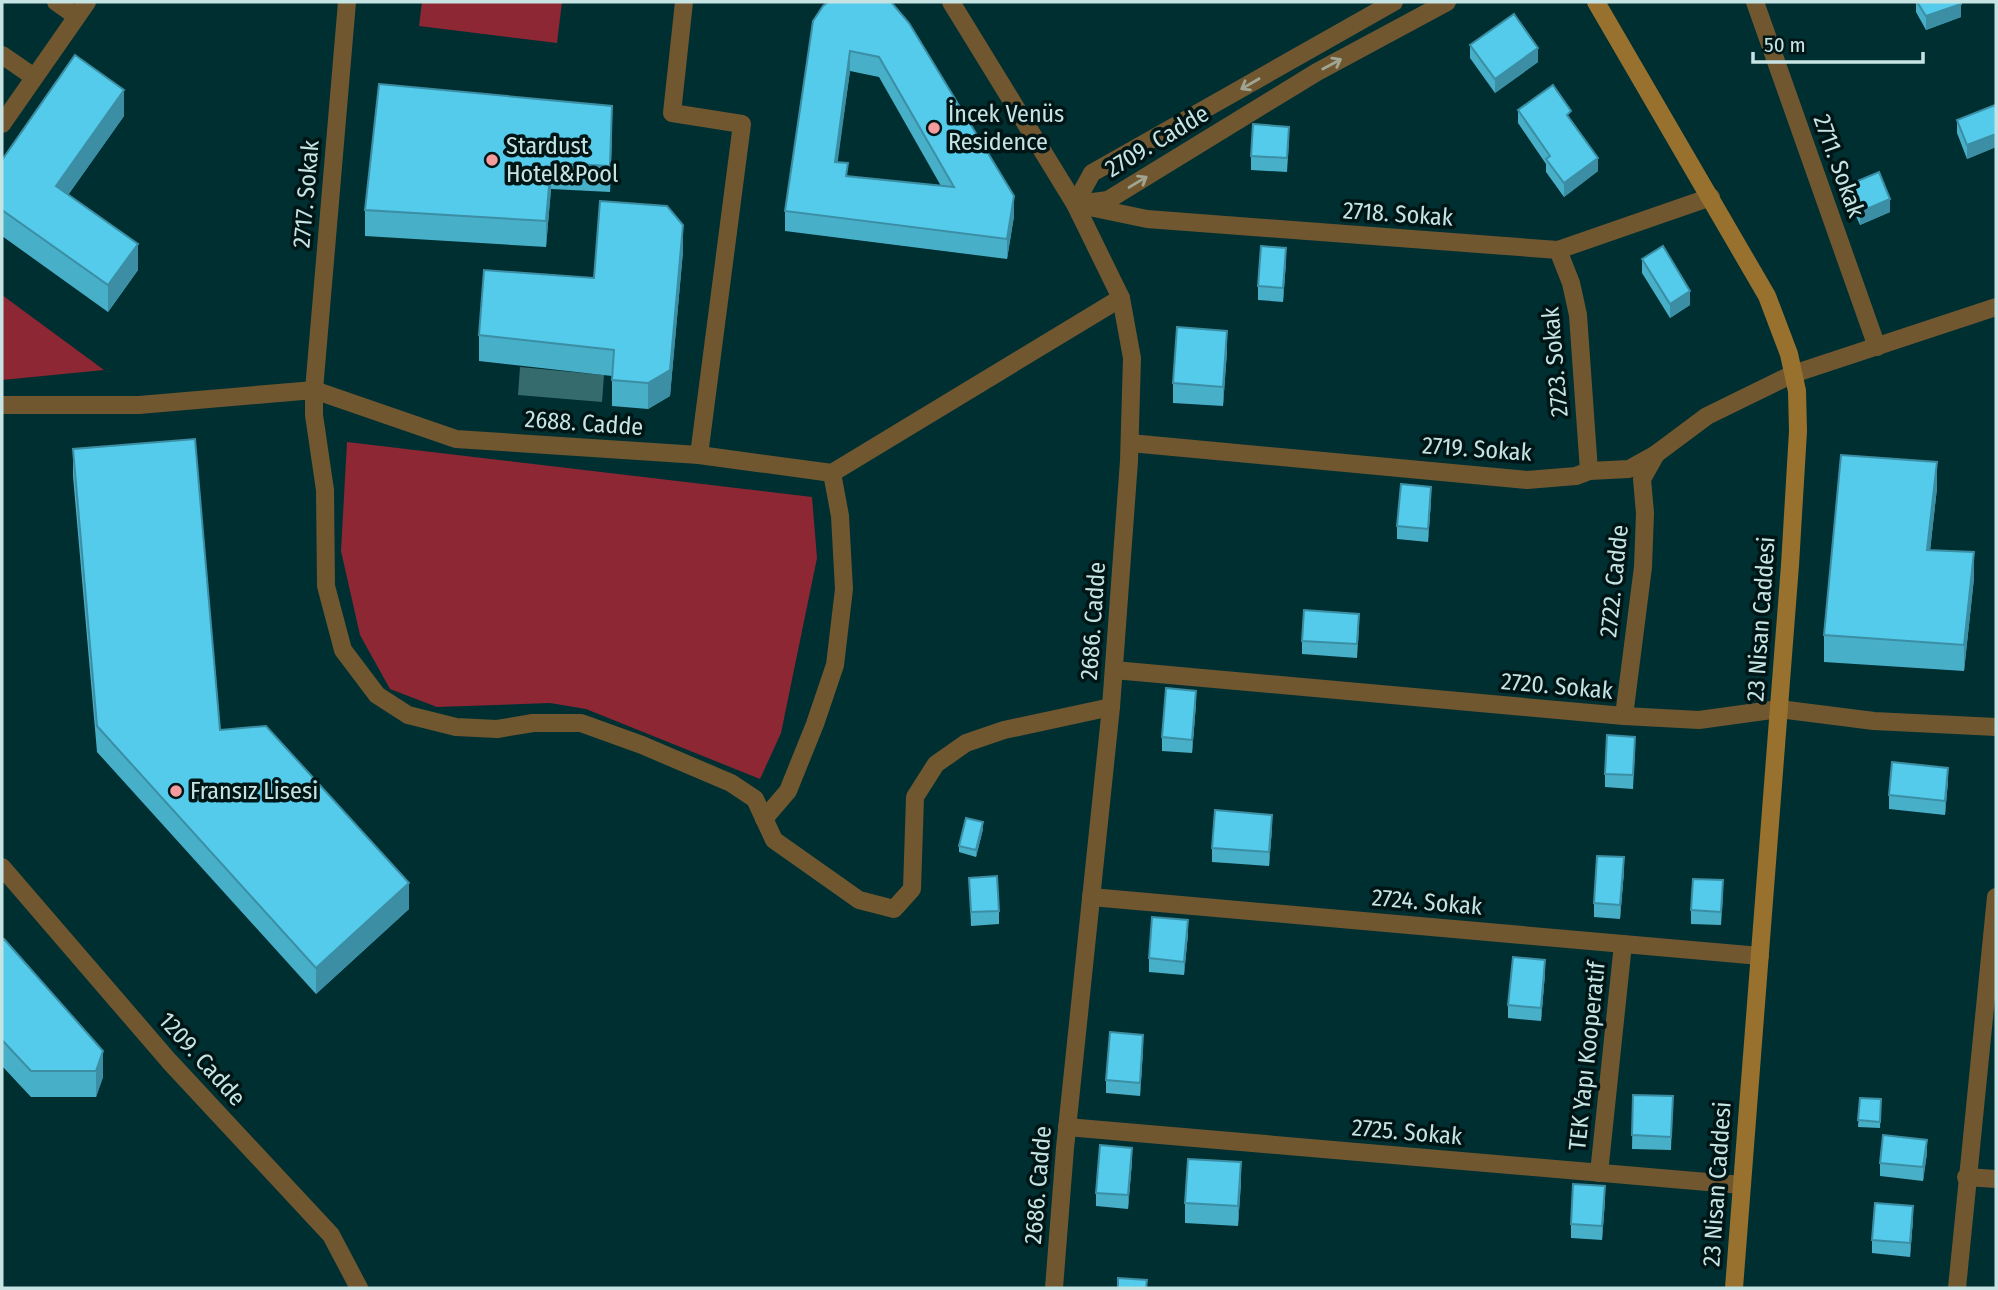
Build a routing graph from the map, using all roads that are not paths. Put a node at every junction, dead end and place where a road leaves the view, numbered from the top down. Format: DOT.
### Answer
graph roads {
  1 [pos="56,2"];
  2 [pos="347,2"];
  3 [pos="684,2"];
  4 [pos="951,2"];
  5 [pos="1394,2"];
  6 [pos="1447,2"];
  7 [pos="1596,2"];
  8 [pos="1755,2"];
  9 [pos="81,9"];
  10 [pos="2,55"];
  11 [pos="34,77"];
  12 [pos="2,124"];
  13 [pos="1711,198"];
  14 [pos="1075,204"];
  15 [pos="1558,250"];
  16 [pos="1121,298"];
  17 [pos="1996,307"];
  18 [pos="1877,347"];
  19 [pos="1794,374"];
  20 [pos="314,390"];
  21 [pos="2,405"];
  22 [pos="1130,443"];
  23 [pos="1656,454"];
  24 [pos="699,455"];
  25 [pos="1589,471"];
  26 [pos="832,473"];
  27 [pos="1114,670"];
  28 [pos="1111,707"];
  29 [pos="1779,709"];
  30 [pos="1624,716"];
  31 [pos="1996,727"];
  32 [pos="764,819"];
  33 [pos="2,867"];
  34 [pos="1091,897"];
  35 [pos="1996,897"];
  36 [pos="1623,944"];
  37 [pos="1994,948"];
  38 [pos="1760,956"];
  39 [pos="1067,1127"];
  40 [pos="1599,1173"];
  41 [pos="1966,1177"];
  42 [pos="1996,1179"];
  43 [pos="1742,1185"];
  44 [pos="359,1288"];
  45 [pos="1054,1288"];
  46 [pos="1734,1288"];
  47 [pos="1957,1288"];
  1 -- 9 [label="street"];
  2 -- 20 [label="street, 2717. Sokak"];
  3 -- 24 [label="street"];
  4 -- 14 [label="street, 2686. Cadde"];
  5 -- 14 [label="street, 2709. Cadde, one-way"];
  14 -- 6 [label="street, 2709. Cadde, one-way"];
  7 -- 13 [label="main road, 23 Nisan Caddesi"];
  8 -- 18 [label="street, 2711. Sokak"];
  9 -- 11 [label="street"];
  10 -- 11 [label="street"];
  11 -- 12 [label="street"];
  13 -- 15 [label="street, 2718. Sokak"];
  13 -- 19 [label="main road, 23 Nisan Caddesi"];
  14 -- 15 [label="street, 2718. Sokak"];
  14 -- 16 [label="street, 2686. Cadde"];
  15 -- 25 [label="street, 2723. Sokak"];
  16 -- 22 [label="street, 2686. Cadde"];
  16 -- 26 [label="street"];
  17 -- 18 [label="street, 2719. Sokak"];
  18 -- 19 [label="street, 2719. Sokak"];
  19 -- 23 [label="street, 2719. Sokak"];
  19 -- 29 [label="main road, 23 Nisan Caddesi"];
  20 -- 21 [label="street, 2688. Cadde"];
  20 -- 24 [label="street, 2688. Cadde"];
  20 -- 32 [label="street, 2717. Sokak"];
  22 -- 25 [label="street, 2719. Sokak"];
  22 -- 27 [label="street, 2686. Cadde"];
  23 -- 25 [label="street, 2719. Sokak"];
  23 -- 30 [label="street, 2722. Cadde"];
  24 -- 26 [label="street, 2688. Cadde"];
  26 -- 32 [label="street"];
  27 -- 28 [label="street, 2686. Cadde"];
  27 -- 30 [label="street, 2720. Sokak"];
  28 -- 32 [label="street, 2717. Sokak"];
  28 -- 34 [label="street, 2686. Cadde"];
  29 -- 30 [label="street, 2720. Sokak"];
  29 -- 31 [label="street, 2720. Sokak"];
  29 -- 38 [label="main road, 23 Nisan Caddesi"];
  33 -- 44 [label="street, 1209. Cadde"];
  34 -- 36 [label="street, 2724. Sokak"];
  34 -- 39 [label="street, 2686. Cadde"];
  35 -- 37 [label="street"];
  36 -- 38 [label="street, 2724. Sokak"];
  36 -- 40 [label="street, TEK Yapı Kooperatif"];
  37 -- 41 [label="street"];
  38 -- 43 [label="main road, 23 Nisan Caddesi"];
  39 -- 40 [label="street, 2725. Sokak"];
  39 -- 45 [label="street, 2686. Cadde"];
  40 -- 43 [label="street, 2725. Sokak"];
  41 -- 42 [label="street"];
  41 -- 47 [label="street"];
  43 -- 46 [label="main road, 23 Nisan Caddesi"];
}
